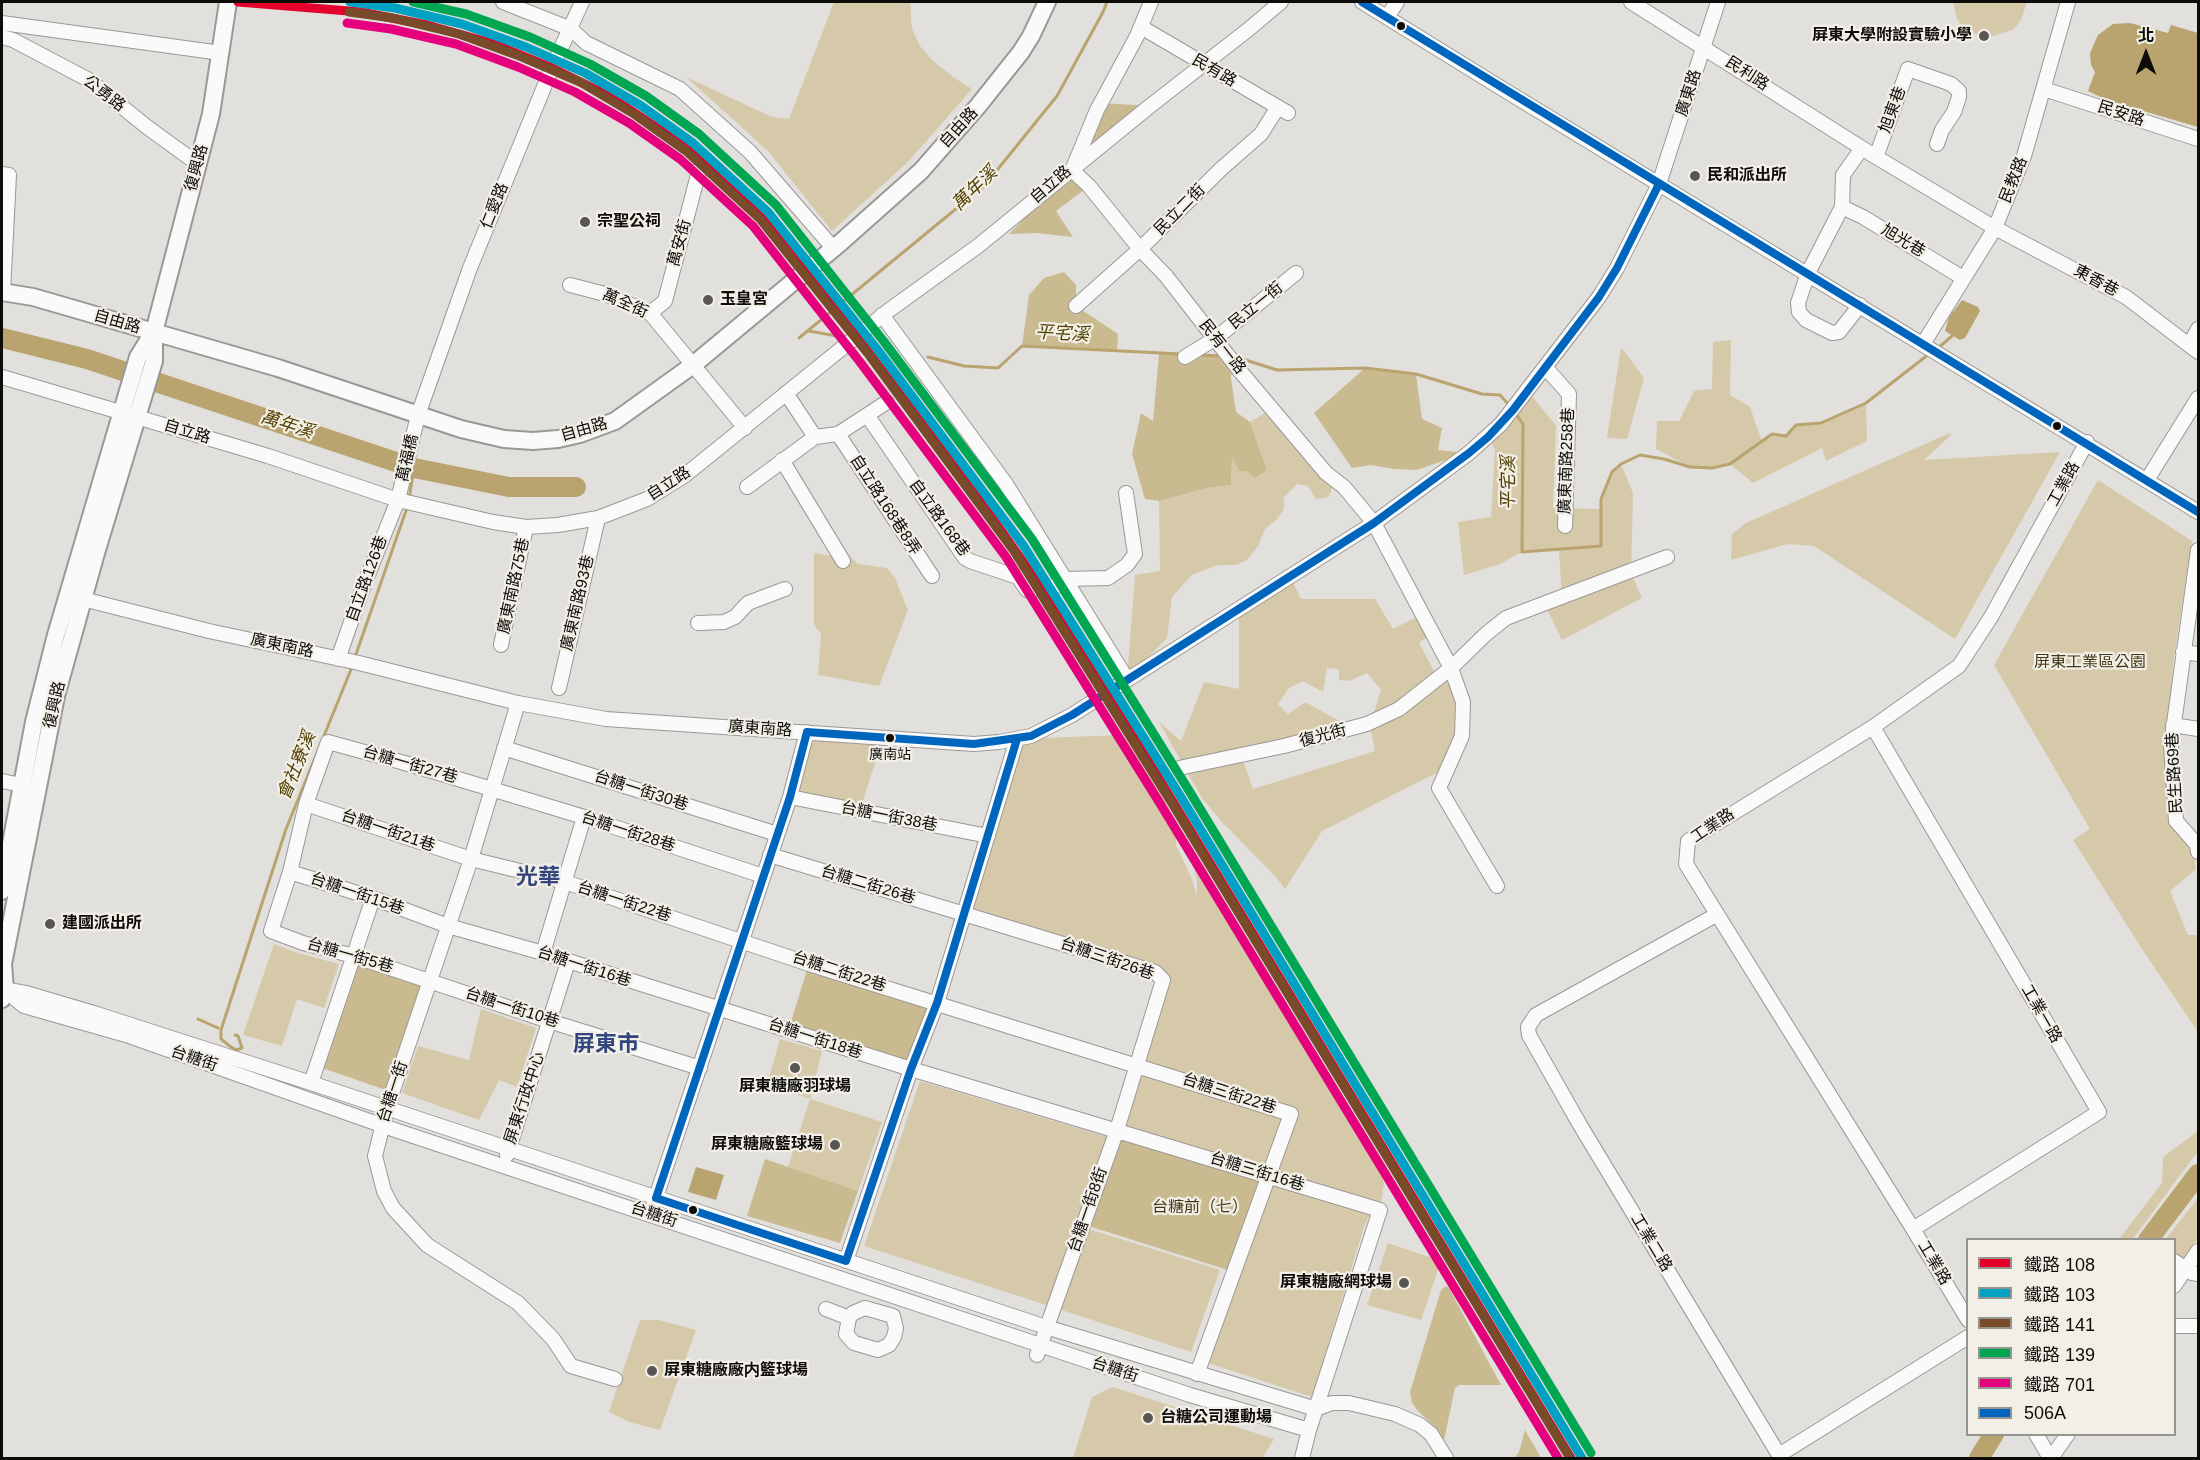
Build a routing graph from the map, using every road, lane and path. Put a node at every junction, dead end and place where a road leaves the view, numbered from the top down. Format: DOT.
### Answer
graph roads {
  1 [pos="228,2"];
  2 [pos="503,2"];
  3 [pos="582,2"];
  4 [pos="1047,2"];
  5 [pos="1151,2"];
  6 [pos="1281,2"];
  7 [pos="1362,2"];
  8 [pos="1397,2"];
  9 [pos="1631,2"];
  10 [pos="1718,2"];
  11 [pos="2068,2"];
  12 [pos="1387,17"];
  13 [pos="2,23"];
  14 [pos="1141,27"];
  15 [pos="571,29"];
  16 [pos="2,37"];
  17 [pos="1704,46"];
  18 [pos="221,53"];
  19 [pos="1203,65"];
  20 [pos="2044,89"];
  21 [pos="1283,110"];
  22 [pos="2199,139"];
  23 [pos="1937,144"];
  24 [pos="1862,148"];
  25 [pos="1876,157"];
  26 [pos="198,164"];
  27 [pos="700,167"];
  28 [pos="1072,170"];
  29 [pos="5,175"];
  30 [pos="1659,184"];
  31 [pos="1842,207"];
  32 [pos="1995,228"];
  33 [pos="834,249"];
  34 [pos="1140,249"];
  35 [pos="1296,273"];
  36 [pos="1808,273"];
  37 [pos="1963,278"];
  38 [pos="570,285"];
  39 [pos="2,292"];
  40 [pos="1860,305"];
  41 [pos="1076,306"];
  42 [pos="650,313"];
  43 [pos="882,315"];
  44 [pos="2199,329"];
  45 [pos="154,332"];
  46 [pos="1216,338"];
  47 [pos="1923,344"];
  48 [pos="2194,348"];
  49 [pos="1185,357"];
  50 [pos="146,359"];
  51 [pos="693,365"];
  52 [pos="1546,368"];
  53 [pos="2,377"];
  54 [pos="786,393"];
  55 [pos="2199,398"];
  56 [pos="887,402"];
  57 [pos="121,412"];
  58 [pos="418,415"];
  59 [pos="867,416"];
  60 [pos="138,417"];
  61 [pos="745,428"];
  62 [pos="838,434"];
  63 [pos="816,437"];
  64 [pos="2087,442"];
  65 [pos="782,460"];
  66 [pos="2147,480"];
  67 [pos="747,487"];
  68 [pos="1126,493"];
  69 [pos="400,500"];
  70 [pos="2199,512"];
  71 [pos="598,518"];
  72 [pos="1374,523"];
  73 [pos="1565,526"];
  74 [pos="526,527"];
  75 [pos="2199,550"];
  76 [pos="1667,556"];
  77 [pos="843,561"];
  78 [pos="932,576"];
  79 [pos="1066,582"];
  80 [pos="785,589"];
  81 [pos="76,597"];
  82 [pos="698,623"];
  83 [pos="501,645"];
  84 [pos="2183,652"];
  85 [pos="2199,654"];
  86 [pos="349,661"];
  87 [pos="1452,668"];
  88 [pos="1126,679"];
  89 [pos="559,687"];
  90 [pos="518,703"];
  91 [pos="2172,725"];
  92 [pos="1873,727"];
  93 [pos="2199,729"];
  94 [pos="807,732"];
  95 [pos="1017,739"];
  96 [pos="328,742"];
  97 [pos="504,748"];
  98 [pos="1179,768"];
  99 [pos="2,781"];
  100 [pos="21,785"];
  101 [pos="492,790"];
  102 [pos="790,797"];
  103 [pos="306,804"];
  104 [pos="584,817"];
  105 [pos="777,834"];
  106 [pos="988,836"];
  107 [pos="2199,852"];
  108 [pos="770,855"];
  109 [pos="471,859"];
  110 [pos="290,872"];
  111 [pos="763,876"];
  112 [pos="565,882"];
  113 [pos="1497,886"];
  114 [pos="2,891"];
  115 [pos="373,898"];
  116 [pos="965,914"];
  117 [pos="1716,915"];
  118 [pos="448,926"];
  119 [pos="742,941"];
  120 [pos="543,953"];
  121 [pos="354,956"];
  122 [pos="568,962"];
  123 [pos="429,980"];
  124 [pos="3,993"];
  125 [pos="937,1003"];
  126 [pos="719,1009"];
  127 [pos="549,1021"];
  128 [pos="186,1050"];
  129 [pos="1137,1065"];
  130 [pos="699,1068"];
  131 [pos="911,1069"];
  132 [pos="311,1083"];
  133 [pos="387,1108"];
  134 [pos="382,1125"];
  135 [pos="1117,1130"];
  136 [pos="508,1148"];
  137 [pos="503,1165"];
  138 [pos="1268,1176"];
  139 [pos="656,1198"];
  140 [pos="651,1214"];
  141 [pos="1913,1229"];
  142 [pos="2199,1251"];
  143 [pos="846,1261"];
  144 [pos="2186,1268"];
  145 [pos="2176,1284"];
  146 [pos="826,1309"];
  147 [pos="1966,1317"];
  148 [pos="849,1318"];
  149 [pos="2176,1326"];
  150 [pos="2199,1326"];
  151 [pos="1046,1327"];
  152 [pos="1966,1338"];
  153 [pos="1038,1350"];
  154 [pos="1197,1374"];
  155 [pos="615,1379"];
  156 [pos="1316,1409"];
  157 [pos="1309,1430"];
  158 [pos="2037,1436"];
  159 [pos="2066,1436"];
  160 [pos="1302,1458"];
  161 [pos="1446,1458"];
  162 [pos="2050,1458"];
  1 -- 18 [label="main road, 復興路"];
  2 -- 15 [label="street"];
  3 -- 15 [label="street, 仁愛路"];
  4 -- 33 [label="main road, 自由路"];
  5 -- 14 [label="street, 自立路"];
  6 -- 19 [label="street"];
  7 -- 12 [label="street"];
  8 -- 12 [label="street"];
  9 -- 17 [label="street, 民利路"];
  10 -- 17 [label="street, 廣東路"];
  11 -- 20 [label="street, 民教路"];
  12 -- 30 [label="street"];
  13 -- 18 [label="street"];
  14 -- 19 [label="street, 民有路"];
  14 -- 28 [label="street, 自立路"];
  15 -- 33 [label="street"];
  15 -- 58 [label="street, 仁愛路"];
  16 -- 26 [label="street, 公勇路"];
  17 -- 24 [label="street, 民利路"];
  17 -- 30 [label="street, 廣東路"];
  18 -- 26 [label="main road, 復興路"];
  19 -- 21 [label="street, 民有路"];
  19 -- 28 [label="street"];
  20 -- 22 [label="street, 民安路"];
  20 -- 32 [label="street, 民教路"];
  21 -- 34 [label="street, 民立二街"];
  23 -- 25 [label="street, 旭東巷"];
  24 -- 25 [label="street, 旭東巷"];
  24 -- 31 [label="street, 旭東巷"];
  25 -- 32 [label="street, 旭東巷"];
  26 -- 45 [label="main road, 復興路"];
  27 -- 42 [label="street, 萬安街"];
  28 -- 34 [label="street, 民有一路"];
  28 -- 43 [label="street, 自立路"];
  29 -- 39 [label="street"];
  30 -- 36 [label="street"];
  30 -- 52 [label="street, 廣東南路"];
  31 -- 36 [label="street"];
  31 -- 37 [label="street, 旭光巷"];
  32 -- 37 [label="street, 民教路"];
  32 -- 48 [label="street, 東香巷"];
  33 -- 51 [label="main road, 自由路"];
  34 -- 41 [label="street, 民立二街"];
  34 -- 46 [label="street, 民有一路"];
  35 -- 46 [label="street, 民立一街"];
  36 -- 40 [label="street"];
  36 -- 40 [label="street"];
  37 -- 47 [label="street, 民教路"];
  38 -- 42 [label="street, 萬全街"];
  39 -- 45 [label="main road, 自由路"];
  40 -- 47 [label="street"];
  42 -- 51 [label="street, 萬全街"];
  43 -- 54 [label="street, 自立路"];
  43 -- 79 [label="street"];
  44 -- 48 [label="street"];
  45 -- 50 [label="main road, 復興路"];
  45 -- 58 [label="main road, 自由路"];
  46 -- 49 [label="street, 民立一街"];
  46 -- 72 [label="street, 民有一路"];
  47 -- 64 [label="street"];
  50 -- 57 [label="main road, 復興路"];
  50 -- 60 [label="main road, 復興路"];
  51 -- 58 [label="main road, 自由路"];
  51 -- 61 [label="street, 萬全街"];
  52 -- 72 [label="street, 廣東南路"];
  52 -- 73 [label="street, 廣東南路258巷"];
  53 -- 57 [label="street, 自立路"];
  54 -- 61 [label="street, 自立路"];
  54 -- 63 [label="street"];
  55 -- 66 [label="street"];
  56 -- 59 [label="street"];
  57 -- 60 [label="street, 自立路"];
  57 -- 81 [label="main road, 復興路"];
  58 -- 69 [label="street, 萬福橋"];
  59 -- 62 [label="street"];
  59 -- 79 [label="street, 自立路168巷"];
  60 -- 69 [label="street, 自立路"];
  60 -- 81 [label="main road, 復興路"];
  61 -- 71 [label="street, 自立路"];
  62 -- 63 [label="street"];
  62 -- 78 [label="street, 自立路168巷8弄"];
  63 -- 65 [label="street"];
  64 -- 66 [label="street"];
  64 -- 92 [label="street, 工業路"];
  65 -- 67 [label="street"];
  65 -- 77 [label="street"];
  66 -- 70 [label="street"];
  68 -- 79 [label="street"];
  69 -- 74 [label="street, 自立路"];
  69 -- 86 [label="street, 自立路126巷"];
  71 -- 74 [label="street, 自立路"];
  71 -- 89 [label="street, 廣東南路93巷"];
  72 -- 87 [label="street"];
  72 -- 88 [label="street, 廣東南路"];
  74 -- 83 [label="street, 廣東南路75巷"];
  75 -- 84 [label="street, 民生路69巷"];
  76 -- 87 [label="street, 復光街"];
  79 -- 88 [label="street"];
  80 -- 82 [label="street"];
  81 -- 86 [label="street, 廣東南路"];
  81 -- 100 [label="main road, 復興路"];
  81 -- 124 [label="main road, 復興路"];
  84 -- 85 [label="street"];
  84 -- 91 [label="street, 民生路69巷"];
  86 -- 90 [label="street, 廣東南路"];
  87 -- 98 [label="street, 復光街"];
  87 -- 113 [label="street"];
  88 -- 95 [label="street, 廣東南路"];
  90 -- 94 [label="street, 廣東南路"];
  90 -- 97 [label="street, 台糖一街"];
  91 -- 93 [label="street"];
  91 -- 107 [label="street, 民生路69巷"];
  92 -- 117 [label="street, 工業路"];
  92 -- 141 [label="street, 工業一路"];
  94 -- 95 [label="street, 廣東南路"];
  94 -- 102 [label="street"];
  95 -- 106 [label="street"];
  96 -- 101 [label="street, 台糖一街27巷"];
  96 -- 103 [label="street, 台糖一街15巷"];
  97 -- 101 [label="street, 台糖一街"];
  97 -- 105 [label="street, 台糖一街30巷"];
  99 -- 100 [label="street"];
  100 -- 114 [label="main road, 復興路"];
  101 -- 104 [label="street, 台糖一街28巷"];
  101 -- 109 [label="street, 台糖一街"];
  102 -- 105 [label="street"];
  102 -- 106 [label="street, 台糖一街38巷"];
  103 -- 109 [label="street, 台糖一街21巷"];
  103 -- 110 [label="street, 台糖一街15巷"];
  104 -- 111 [label="street, 台糖一街28巷"];
  104 -- 112 [label="street"];
  105 -- 108 [label="street"];
  106 -- 116 [label="street"];
  108 -- 111 [label="street"];
  108 -- 116 [label="street, 台糖二街26巷"];
  109 -- 112 [label="street, 台糖一街22巷"];
  109 -- 118 [label="street, 台糖一街"];
  110 -- 115 [label="street, 台糖一街15巷"];
  110 -- 121 [label="street, 台糖一街5巷"];
  111 -- 119 [label="street"];
  112 -- 119 [label="street, 台糖一街22巷"];
  112 -- 120 [label="street"];
  115 -- 118 [label="street, 台糖一街15巷"];
  115 -- 121 [label="street"];
  116 -- 125 [label="street"];
  116 -- 129 [label="street, 台糖三街26巷"];
  117 -- 141 [label="street, 工業路"];
  117 -- 152 [label="street, 工業二路"];
  118 -- 120 [label="street, 台糖一街16巷"];
  118 -- 123 [label="street, 台糖一街"];
  119 -- 125 [label="street, 台糖二街22巷"];
  119 -- 126 [label="street"];
  120 -- 122 [label="street, 台糖一街16巷"];
  121 -- 123 [label="street, 台糖一街5巷"];
  121 -- 132 [label="street"];
  122 -- 126 [label="street, 台糖一街16巷"];
  122 -- 127 [label="street, 屏東行政中心"];
  123 -- 127 [label="street, 台糖一街10巷"];
  123 -- 133 [label="street, 台糖一街"];
  124 -- 128 [label="street, 台糖街"];
  125 -- 129 [label="street, 台糖三街22巷"];
  125 -- 131 [label="street"];
  126 -- 130 [label="street"];
  126 -- 131 [label="street, 台糖一街18巷"];
  127 -- 130 [label="street, 台糖一街10巷"];
  127 -- 136 [label="street, 屏東行政中心"];
  128 -- 132 [label="street, 台糖街"];
  128 -- 134 [label="street, 台糖街"];
  129 -- 135 [label="street, 台糖一街8街"];
  129 -- 138 [label="street, 台糖三街22巷"];
  130 -- 139 [label="street"];
  131 -- 135 [label="street, 台糖三街16巷"];
  131 -- 143 [label="street"];
  132 -- 133 [label="street, 台糖街"];
  133 -- 134 [label="street, 台糖一街"];
  133 -- 136 [label="street, 台糖街"];
  134 -- 137 [label="street, 台糖街"];
  134 -- 155 [label="street, 台糖一街"];
  135 -- 138 [label="street, 台糖三街16巷"];
  135 -- 151 [label="street, 台糖一街8街"];
  136 -- 137 [label="street, 屏東行政中心"];
  136 -- 139 [label="street, 台糖街"];
  137 -- 140 [label="street, 台糖街"];
  138 -- 154 [label="street, 台糖三街22巷"];
  138 -- 156 [label="street, 台糖三街16巷"];
  139 -- 140 [label="street"];
  139 -- 143 [label="street, 台糖街"];
  140 -- 153 [label="street, 台糖街"];
  141 -- 147 [label="street, 工業路"];
  142 -- 144 [label="street"];
  143 -- 151 [label="street, 台糖街"];
  144 -- 145 [label="street"];
  146 -- 148 [label="street"];
  149 -- 150 [label="street"];
  151 -- 153 [label="street, 台糖一街8街"];
  151 -- 154 [label="street, 台糖街"];
  153 -- 157 [label="street, 台糖街"];
  154 -- 156 [label="street, 台糖街"];
  156 -- 157 [label="street, 台糖三街16巷"];
  156 -- 161 [label="street"];
  157 -- 160 [label="street, 台糖三街16巷"];
  158 -- 162 [label="street"];
  159 -- 162 [label="street"];
}
